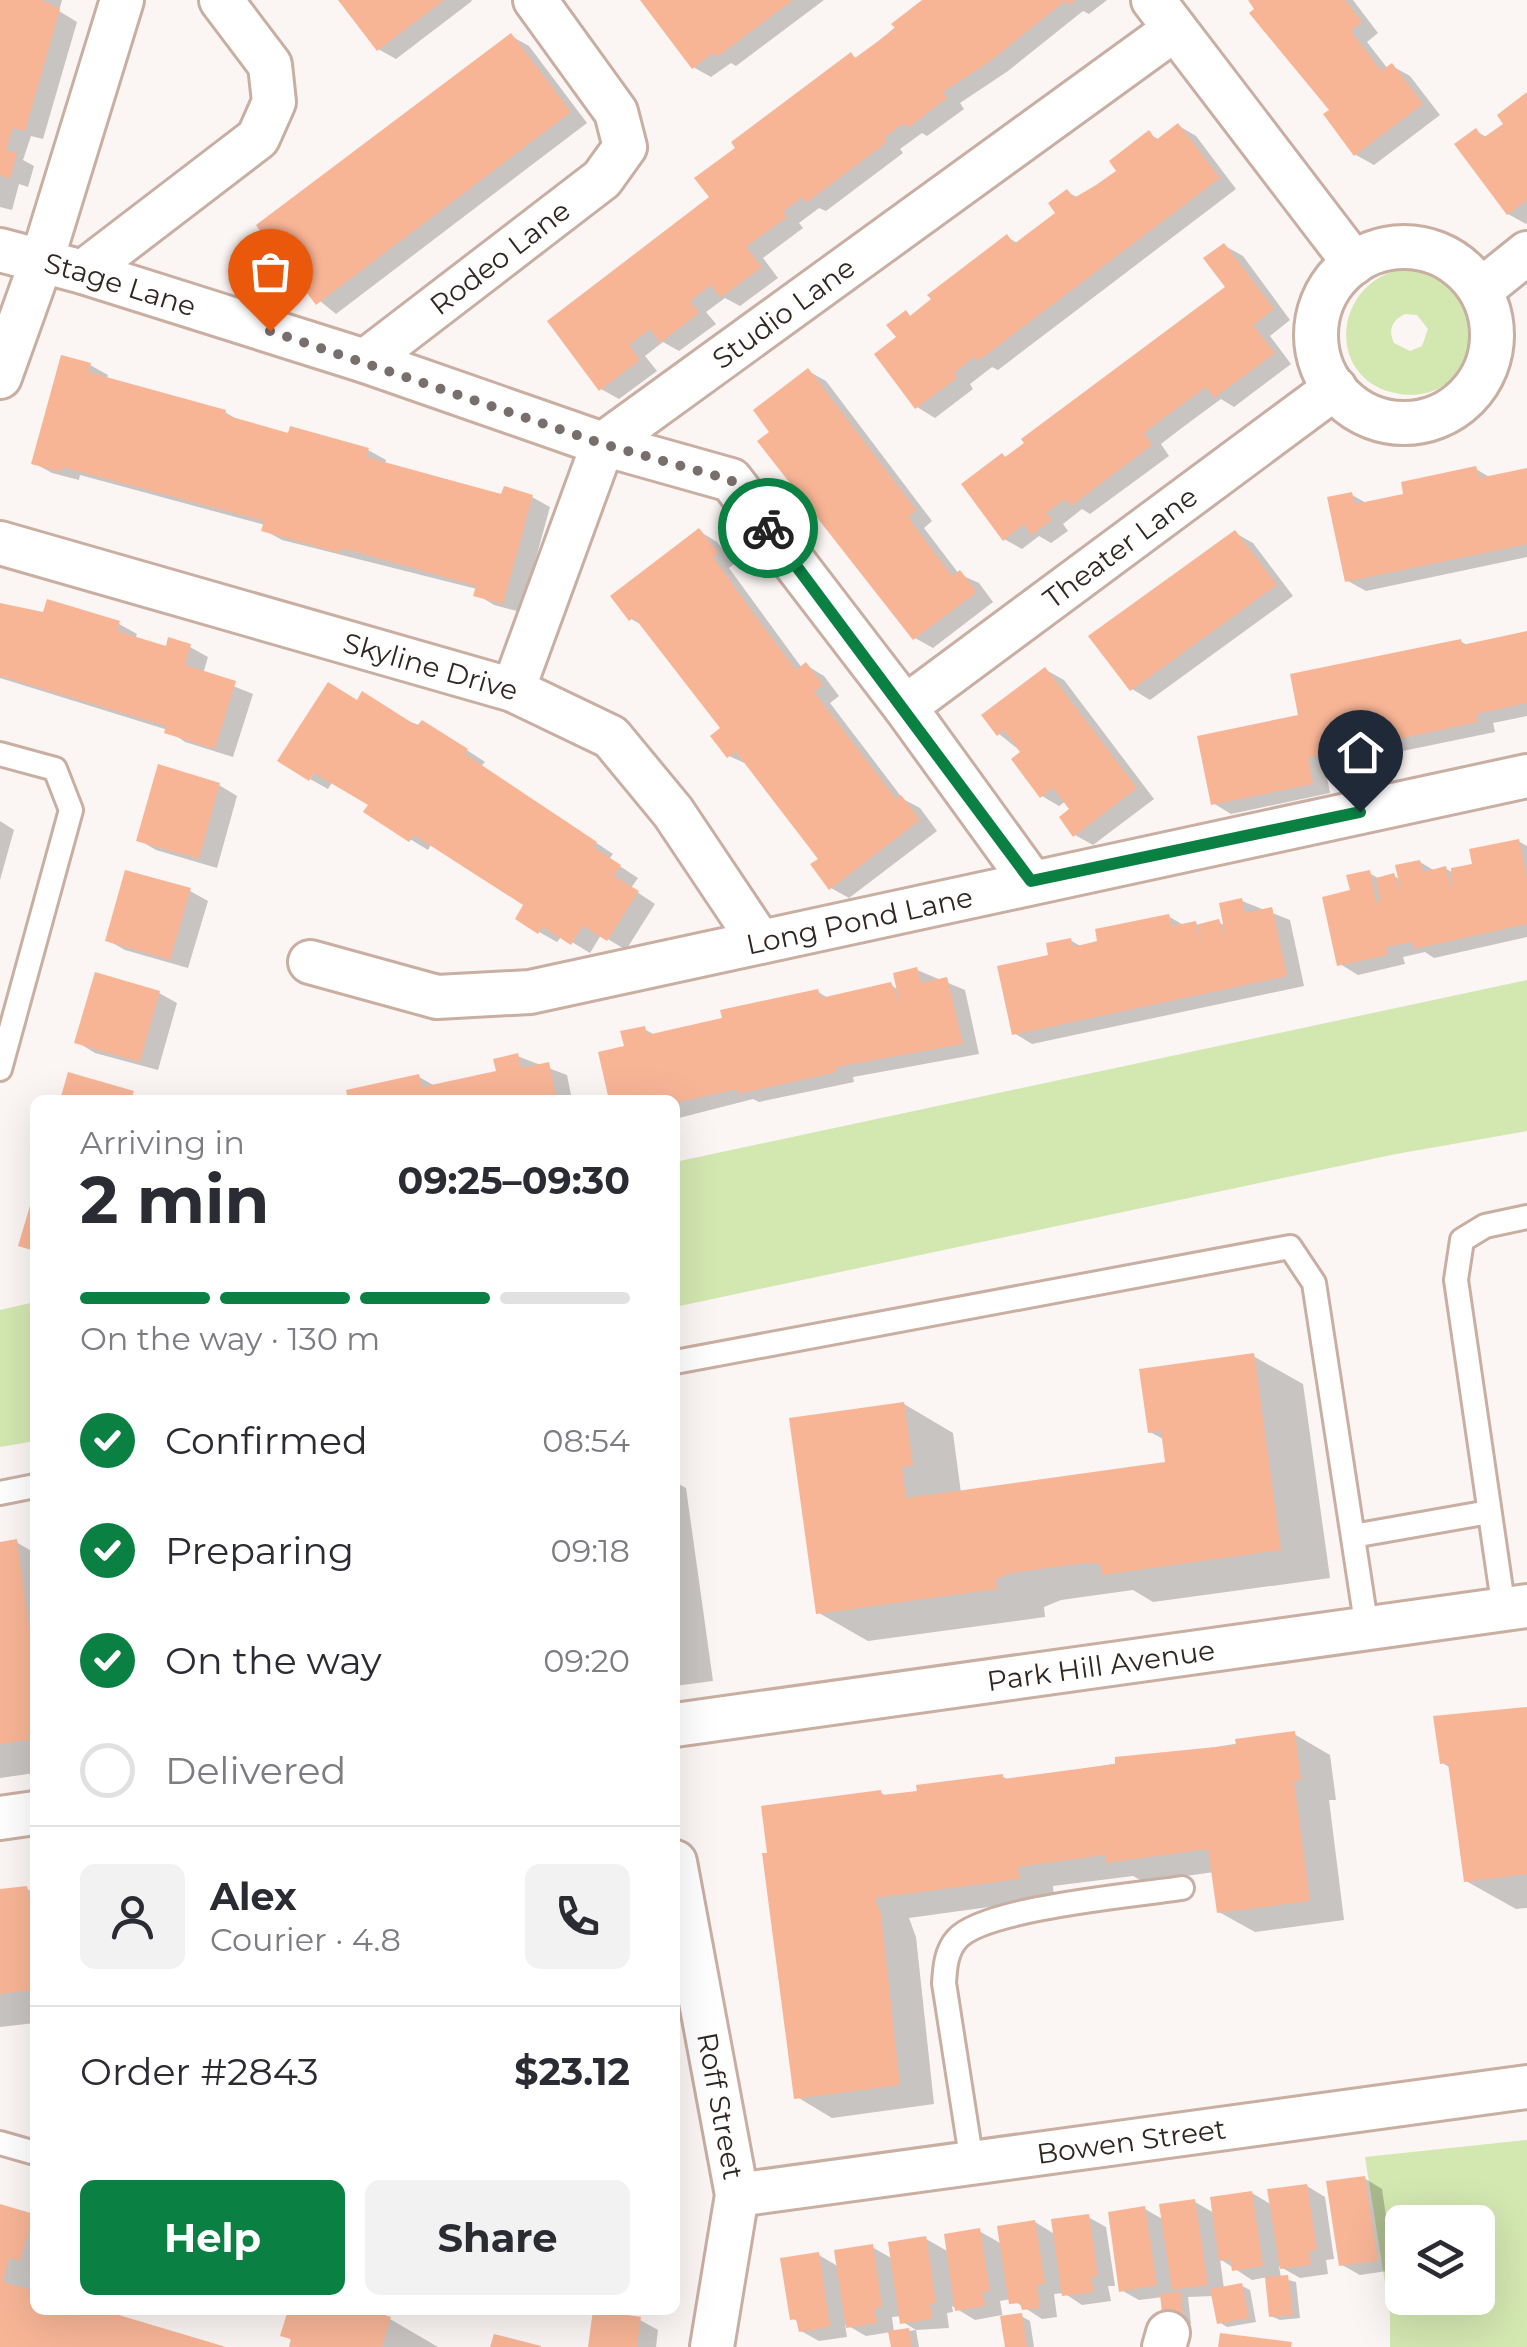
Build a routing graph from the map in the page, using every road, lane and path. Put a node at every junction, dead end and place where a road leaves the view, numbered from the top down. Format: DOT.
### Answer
graph roads {
  1 [pos="122,0"];
  2 [pos="221,0"];
  3 [pos="543,2"];
  4 [pos="1164,14"];
  5 [pos="0,250"];
  6 [pos="1527,253"];
  7 [pos="42,260"];
  8 [pos="1354,263"];
  9 [pos="84,272"];
  10 [pos="1481,290"];
  11 [pos="364,361"];
  12 [pos="0,378"];
  13 [pos="1335,388"];
  14 [pos="603,444"];
  15 [pos="0,543"];
  16 [pos="513,690"];
  17 [pos="905,707"];
  18 [pos="0,754"];
  19 [pos="1527,776"];
  20 [pos="1031,881"];
  21 [pos="760,942"];
  22 [pos="310,962"];
  23 [pos="0,1069"];
  24 [pos="1527,1217"];
  25 [pos="680,1361"];
  26 [pos="30,1487"];
  27 [pos="0,1493"];
  28 [pos="1489,1512"];
  29 [pos="1353,1536"];
  30 [pos="1515,1608"];
  31 [pos="1367,1629"];
  32 [pos="680,1725"];
  33 [pos="30,1814"];
  34 [pos="0,1818"];
  35 [pos="1182,1888"];
  36 [pos="680,1889"];
  37 [pos="1527,2087"];
  38 [pos="0,2143"];
  39 [pos="30,2152"];
  40 [pos="972,2163"];
  41 [pos="737,2194"];
  42 [pos="712,2347"];
  1 -- 7 [label="street"];
  2 -- 9 [label="street"];
  3 -- 11 [label="street, Rodeo Lane"];
  4 -- 8 [label="street"];
  4 -- 14 [label="street, Studio Lane"];
  5 -- 7 [label="street, Stage Lane"];
  6 -- 10 [label="street"];
  7 -- 9 [label="street, Stage Lane"];
  7 -- 12 [label="street"];
  8 -- 10 [label="street"];
  8 -- 13 [label="street"];
  9 -- 11 [label="street, Stage Lane"];
  10 -- 13 [label="street"];
  11 -- 14 [label="street, Stage Lane"];
  13 -- 17 [label="street, Theater Lane"];
  14 -- 16 [label="street"];
  14 -- 17 [label="street, Stage Lane"];
  15 -- 16 [label="street, Skyline Drive"];
  16 -- 21 [label="street, Skyline Drive"];
  17 -- 20 [label="street, Stage Lane"];
  18 -- 23 [label="lane"];
  19 -- 20 [label="street, Long Pond Lane"];
  20 -- 21 [label="street, Long Pond Lane"];
  21 -- 22 [label="street, Long Pond Lane"];
  24 -- 28 [label="lane"];
  25 -- 29 [label="lane"];
  26 -- 27 [label="lane"];
  28 -- 29 [label="lane"];
  28 -- 30 [label="lane"];
  29 -- 31 [label="lane"];
  30 -- 31 [label="street, Park Hill Avenue"];
  31 -- 32 [label="street, Park Hill Avenue"];
  33 -- 34 [label="street"];
  35 -- 40 [label="lane"];
  36 -- 41 [label="street, Roff Street"];
  37 -- 40 [label="street, Bowen Street"];
  38 -- 39 [label="lane"];
  40 -- 41 [label="street, Bowen Street"];
  41 -- 42 [label="street, Roff Street"];
}
